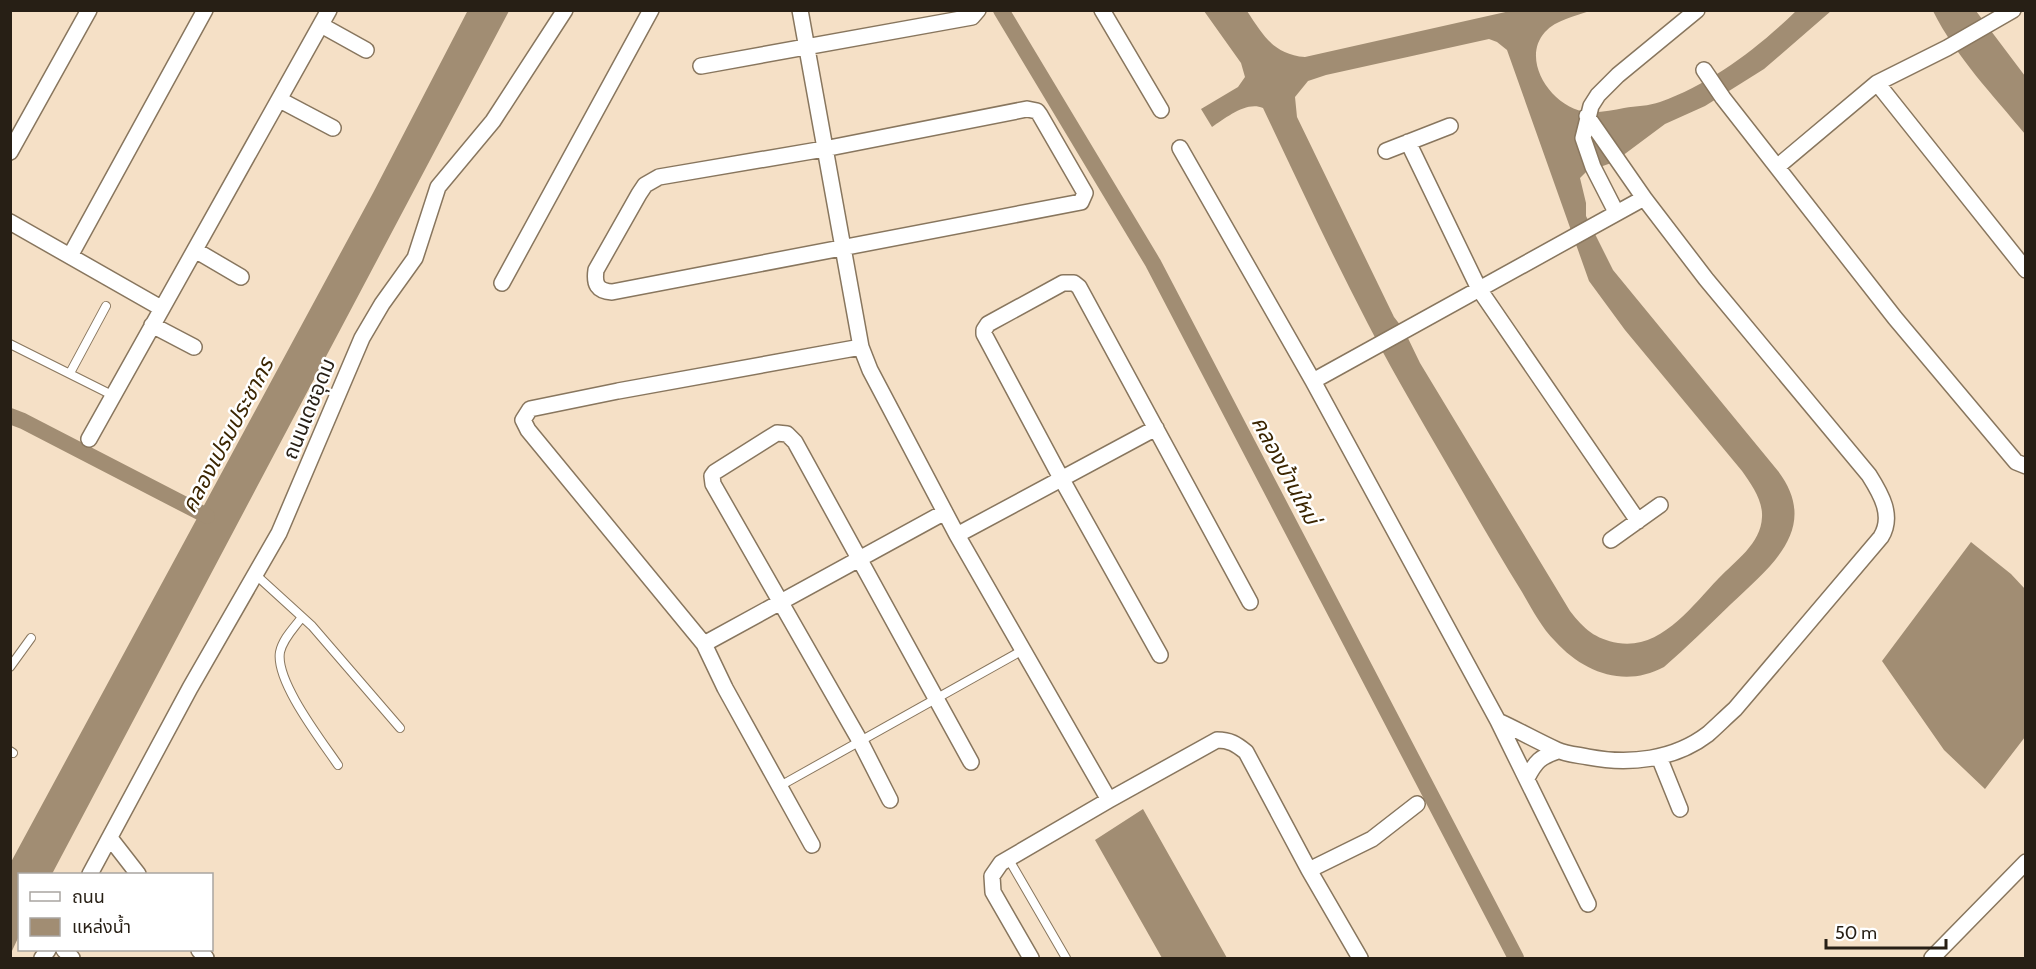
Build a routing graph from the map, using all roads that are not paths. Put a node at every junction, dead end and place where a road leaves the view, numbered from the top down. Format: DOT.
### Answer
graph roads {
  1 [pos="89,10"];
  2 [pos="205,10"];
  3 [pos="329,10"];
  4 [pos="565,10"];
  5 [pos="651,10"];
  6 [pos="800,10"];
  7 [pos="978,10"];
  8 [pos="1102,10"];
  9 [pos="1697,10"];
  10 [pos="2013,10"];
  11 [pos="321,25"];
  12 [pos="807,47"];
  13 [pos="366,50"];
  14 [pos="701,66"];
  15 [pos="1704,70"];
  16 [pos="1877,83"];
  17 [pos="280,100"];
  18 [pos="1161,110"];
  19 [pos="1587,116"];
  20 [pos="1450,126"];
  21 [pos="333,128"];
  22 [pos="1408,142"];
  23 [pos="1180,148"];
  24 [pos="824,149"];
  25 [pos="1386,151"];
  26 [pos="10,152"];
  27 [pos="1777,167"];
  28 [pos="1644,198"];
  29 [pos="1616,212"];
  30 [pos="10,222"];
  31 [pos="843,246"];
  32 [pos="195,250"];
  33 [pos="70,256"];
  34 [pos="2025,270"];
  35 [pos="241,277"];
  36 [pos="502,282"];
  37 [pos="1479,289"];
  38 [pos="106,306"];
  39 [pos="161,308"];
  40 [pos="152,325"];
  41 [pos="10,344"];
  42 [pos="194,347"];
  43 [pos="861,347"];
  44 [pos="70,373"];
  45 [pos="1313,381"];
  46 [pos="112,395"];
  47 [pos="1156,428"];
  48 [pos="89,439"];
  49 [pos="2025,466"];
  50 [pos="1061,478"];
  51 [pos="1660,505"];
  52 [pos="945,512"];
  53 [pos="1638,521"];
  54 [pos="957,535"];
  55 [pos="1611,540"];
  56 [pos="859,559"];
  57 [pos="256,575"];
  58 [pos="781,602"];
  59 [pos="1250,602"];
  60 [pos="302,617"];
  61 [pos="31,638"];
  62 [pos="704,644"];
  63 [pos="1023,650"];
  64 [pos="1160,655"];
  65 [pos="10,667"];
  66 [pos="937,698"];
  67 [pos="1498,721"];
  68 [pos="400,728"];
  69 [pos="860,741"];
  70 [pos="1558,751"];
  71 [pos="1659,758"];
  72 [pos="971,762"];
  73 [pos="338,765"];
  74 [pos="1527,778"];
  75 [pos="780,786"];
  76 [pos="890,800"];
  77 [pos="1109,800"];
  78 [pos="1417,804"];
  79 [pos="1680,809"];
  80 [pos="110,838"];
  81 [pos="812,845"];
  82 [pos="1008,858"];
  83 [pos="2025,862"];
  84 [pos="1309,870"];
  85 [pos="91,873"];
  86 [pos="137,873"];
  87 [pos="1588,904"];
  88 [pos="1031,958"];
  89 [pos="1066,958"];
  90 [pos="1360,958"];
  91 [pos="1932,958"];
  1 -- 26 [label="street"];
  2 -- 33 [label="street"];
  3 -- 11 [label="street"];
  4 -- 57 [label="street, ถนนเดชอุดม"];
  5 -- 36 [label="street"];
  6 -- 12 [label="street"];
  7 -- 12 [label="street"];
  8 -- 18 [label="street"];
  9 -- 19 [label="street"];
  10 -- 16 [label="street"];
  11 -- 13 [label="street"];
  11 -- 17 [label="street"];
  12 -- 14 [label="street"];
  12 -- 24 [label="street"];
  15 -- 27 [label="street"];
  16 -- 27 [label="street"];
  16 -- 34 [label="street"];
  17 -- 21 [label="street"];
  17 -- 32 [label="street"];
  19 -- 28 [label="street"];
  19 -- 29 [label="street"];
  20 -- 22 [label="street"];
  22 -- 25 [label="street"];
  22 -- 37 [label="street"];
  23 -- 45 [label="street"];
  24 -- 31 [label="street"];
  24 -- 31 [label="street"];
  24 -- 31 [label="street"];
  27 -- 49 [label="street"];
  28 -- 29 [label="street"];
  28 -- 71 [label="street"];
  29 -- 37 [label="street"];
  30 -- 33 [label="street"];
  31 -- 43 [label="street"];
  32 -- 35 [label="street"];
  32 -- 39 [label="street"];
  33 -- 39 [label="street"];
  37 -- 45 [label="street"];
  37 -- 53 [label="street"];
  38 -- 44 [label="lane"];
  39 -- 40 [label="street"];
  40 -- 42 [label="street"];
  40 -- 46 [label="street"];
  41 -- 44 [label="lane"];
  43 -- 52 [label="street"];
  43 -- 62 [label="street"];
  44 -- 46 [label="lane"];
  45 -- 67 [label="street"];
  46 -- 48 [label="street"];
  47 -- 50 [label="street"];
  47 -- 50 [label="street"];
  47 -- 59 [label="street"];
  50 -- 54 [label="street"];
  50 -- 64 [label="street"];
  51 -- 53 [label="street"];
  52 -- 54 [label="street"];
  52 -- 56 [label="street"];
  53 -- 55 [label="street"];
  54 -- 63 [label="street"];
  56 -- 58 [label="street"];
  56 -- 58 [label="street"];
  56 -- 66 [label="street"];
  57 -- 60 [label="lane"];
  57 -- 80 [label="street, ถนนเดชอุดม"];
  58 -- 62 [label="street"];
  58 -- 69 [label="street"];
  60 -- 68 [label="lane"];
  60 -- 73 [label="lane"];
  61 -- 65 [label="lane"];
  62 -- 75 [label="street"];
  63 -- 66 [label="lane"];
  63 -- 77 [label="street"];
  66 -- 69 [label="lane"];
  66 -- 72 [label="street"];
  67 -- 70 [label="street"];
  67 -- 74 [label="street"];
  69 -- 75 [label="lane"];
  69 -- 76 [label="street"];
  70 -- 71 [label="street"];
  70 -- 74 [label="street"];
  71 -- 79 [label="street"];
  74 -- 87 [label="street"];
  75 -- 81 [label="street"];
  77 -- 82 [label="street"];
  77 -- 84 [label="street"];
  78 -- 84 [label="street"];
  80 -- 85 [label="street, ถนนเดชอุดม"];
  80 -- 86 [label="street"];
  82 -- 88 [label="street"];
  82 -- 89 [label="lane"];
  83 -- 91 [label="street"];
  84 -- 90 [label="street"];
}
